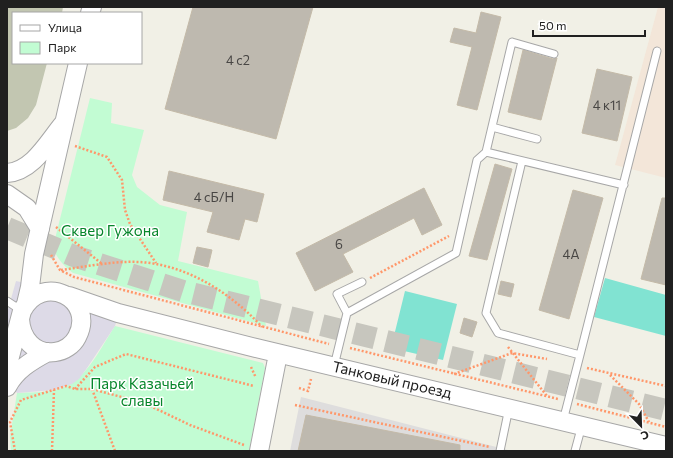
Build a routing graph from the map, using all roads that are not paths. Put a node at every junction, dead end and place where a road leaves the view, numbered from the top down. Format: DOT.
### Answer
graph roads {
  1 [pos="657,51"];
  2 [pos="554,54"];
  3 [pos="78,64"];
  4 [pos="66,120"];
  5 [pos="492,127"];
  6 [pos="537,140"];
  7 [pos="486,152"];
  8 [pos="522,161"];
  9 [pos="7,173"];
  10 [pos="624,185"];
  11 [pos="7,194"];
  12 [pos="50,230"];
  13 [pos="34,254"];
  14 [pos="362,282"];
  15 [pos="65,295"];
  16 [pos="7,301"];
  17 [pos="22,311"];
  18 [pos="118,313"];
  19 [pos="347,313"];
  20 [pos="80,332"];
  21 [pos="48,352"];
  22 [pos="278,354"];
  23 [pos="580,355"];
  24 [pos="8,360"];
  25 [pos="334,366"];
  26 [pos="7,387"];
  27 [pos="509,408"];
  28 [pos="563,421"];
  29 [pos="582,425"];
  30 [pos="666,446"];
  31 [pos="252,448"];
  32 [pos="500,451"];
  33 [pos="575,451"];
  1 -- 10 [label="lane"];
  2 -- 5 [label="lane"];
  3 -- 4 [label="street"];
  4 -- 9 [label="street"];
  4 -- 12 [label="street"];
  5 -- 6 [label="lane"];
  5 -- 7 [label="lane"];
  7 -- 8 [label="lane"];
  7 -- 19 [label="lane"];
  8 -- 10 [label="lane"];
  8 -- 23 [label="lane"];
  10 -- 23 [label="lane"];
  11 -- 12 [label="street"];
  12 -- 13 [label="street"];
  13 -- 15 [label="street"];
  13 -- 17 [label="street"];
  14 -- 19 [label="lane"];
  15 -- 17 [label="street"];
  15 -- 18 [label="street, Танковый проезд"];
  15 -- 20 [label="street"];
  16 -- 17 [label="lane"];
  17 -- 21 [label="street"];
  17 -- 24 [label="street"];
  18 -- 20 [label="street, Танковый проезд"];
  18 -- 22 [label="street, Танковый проезд"];
  19 -- 25 [label="lane"];
  20 -- 21 [label="street"];
  21 -- 26 [label="street"];
  22 -- 25 [label="street, Танковый проезд"];
  22 -- 31 [label="street"];
  23 -- 28 [label="lane"];
  25 -- 27 [label="street, Танковый проезд"];
  27 -- 28 [label="street, Танковый проезд"];
  27 -- 32 [label="lane"];
  28 -- 29 [label="street, Танковый проезд"];
  29 -- 30 [label="street, Танковый проезд"];
  29 -- 33 [label="lane"];
}
